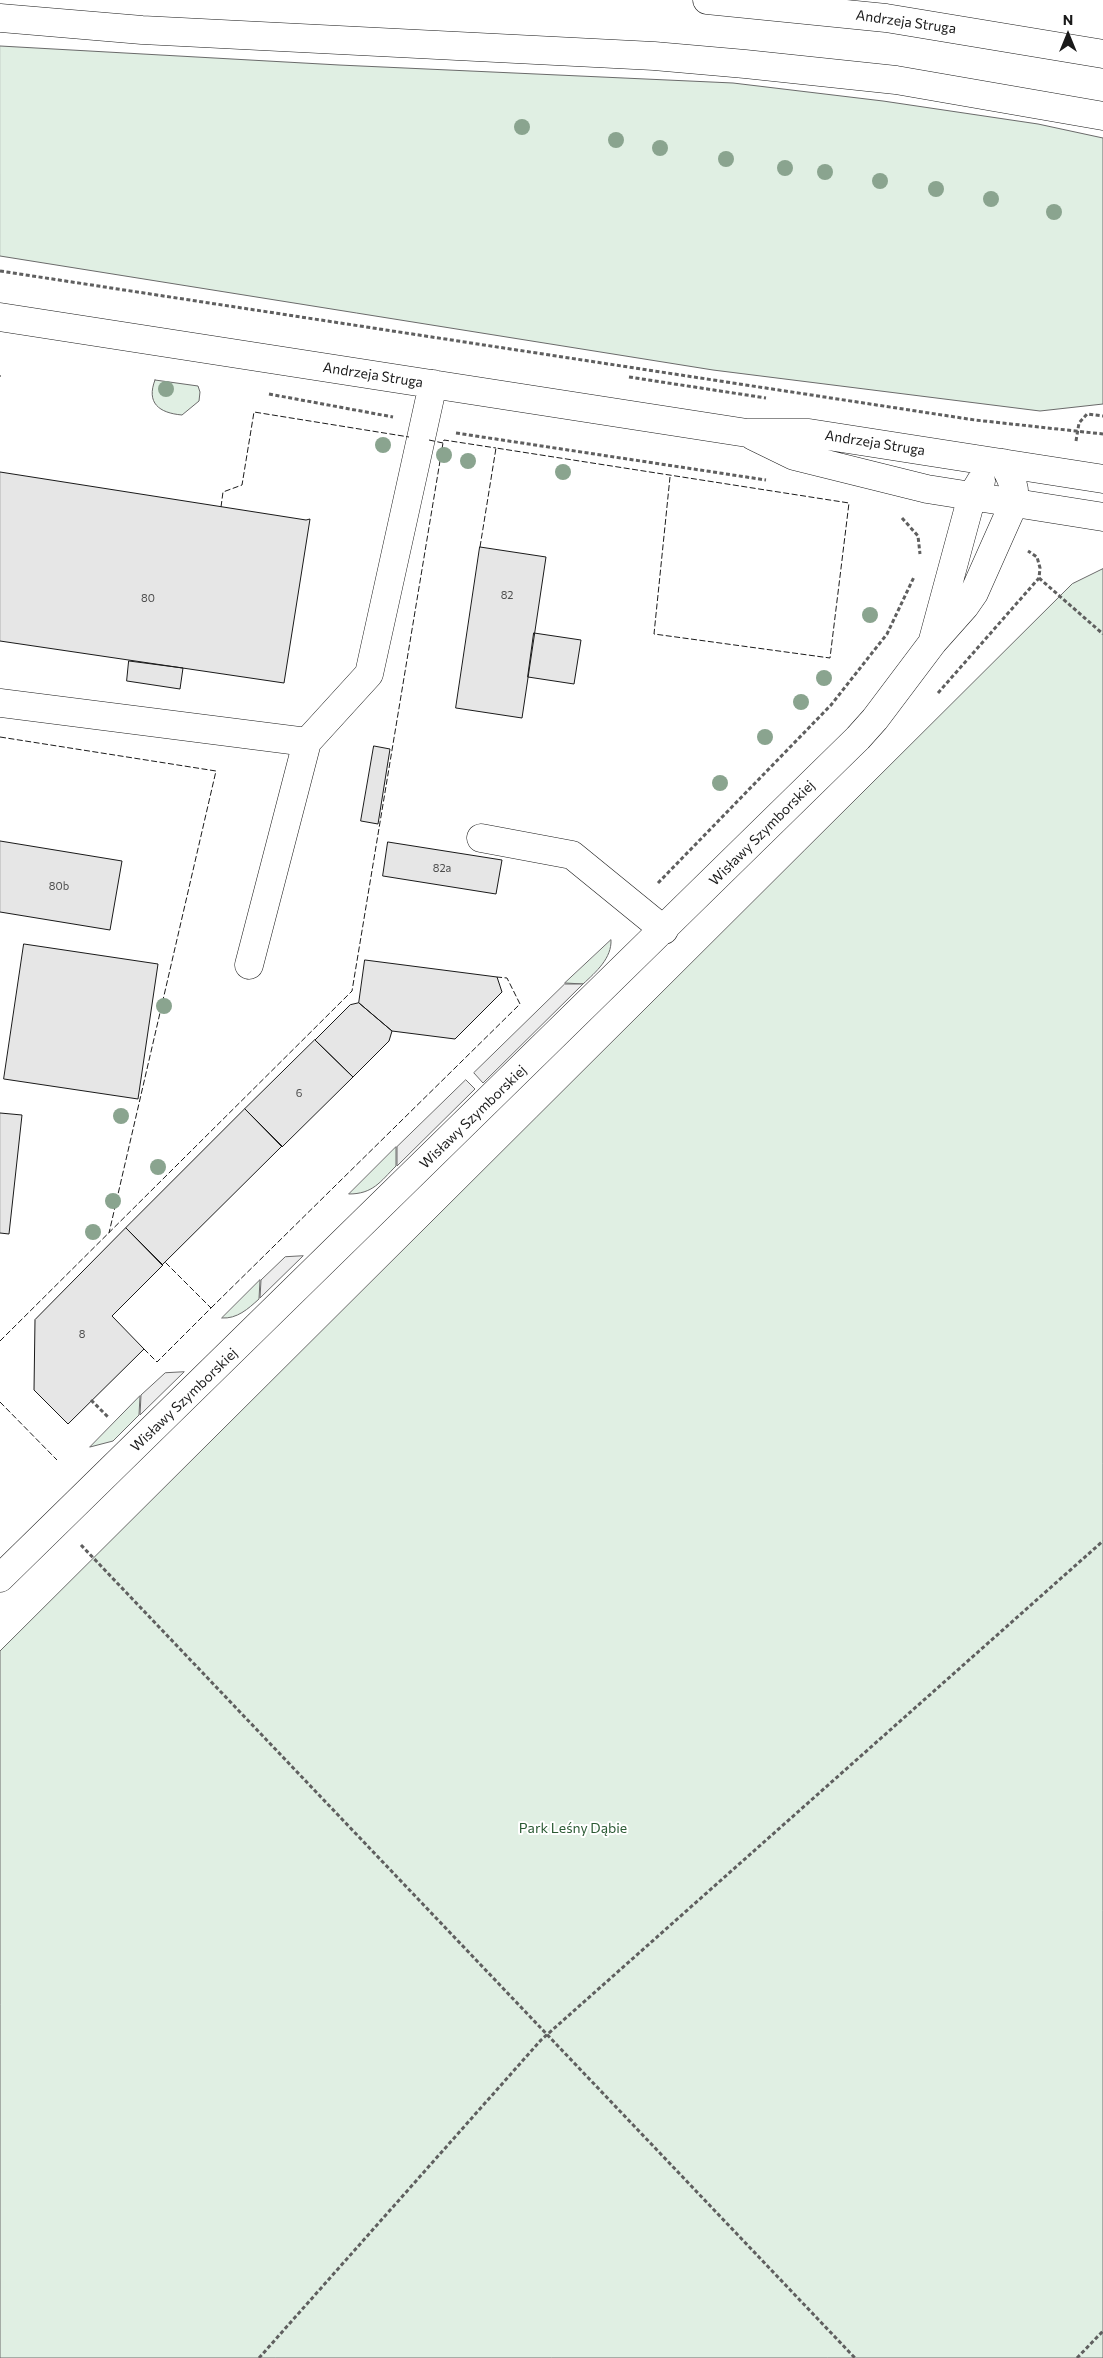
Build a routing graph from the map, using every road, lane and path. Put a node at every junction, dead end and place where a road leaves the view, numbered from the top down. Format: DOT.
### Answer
graph roads {
  1 [pos="707,0"];
  2 [pos="0,18"];
  3 [pos="1103,54"];
  4 [pos="1103,116"];
  5 [pos="0,271"];
  6 [pos="0,317"];
  7 [pos="629,377"];
  8 [pos="433,384"];
  9 [pos="773,399"];
  10 [pos="425,422"];
  11 [pos="747,433"];
  12 [pos="1103,434"];
  13 [pos="1003,463"];
  14 [pos="1103,479"];
  15 [pos="769,481"];
  16 [pos="972,496"];
  17 [pos="1014,504"];
  18 [pos="895,515"];
  19 [pos="1103,517"];
  20 [pos="919,560"];
  21 [pos="914,576"];
  22 [pos="1039,578"];
  23 [pos="1103,634"];
  24 [pos="932,642"];
  25 [pos="0,703"];
  26 [pos="307,742"];
  27 [pos="481,838"];
  28 [pos="635,906"];
  29 [pos="664,930"];
  30 [pos="249,965"];
  31 [pos="91,1400"];
  32 [pos="108,1417"];
  33 [pos="58,1521"];
  34 [pos="1103,1541"];
  35 [pos="0,1578"];
  36 [pos="548,2034"];
  37 [pos="1103,2331"];
  38 [pos="259,2358"];
  39 [pos="855,2358"];
  40 [pos="1078,2358"];
  1 -- 3 [label="street, Andrzeja Struga"];
  2 -- 4 [label="street"];
  5 -- 12 [label="path"];
  6 -- 8 [label="street, Andrzeja Struga"];
  7 -- 9 [label="path"];
  8 -- 10 [label="street"];
  8 -- 11 [label="street, Andrzeja Struga"];
  10 -- 15 [label="path"];
  10 -- 26 [label="street"];
  11 -- 13 [label="street, Andrzeja Struga"];
  11 -- 16 [label="street, Andrzeja Struga"];
  13 -- 14 [label="street, Andrzeja Struga"];
  13 -- 16 [label="street"];
  13 -- 17 [label="street"];
  16 -- 17 [label="street, Andrzeja Struga"];
  16 -- 24 [label="street, Wisławy Szymborskiej"];
  17 -- 19 [label="street, Andrzeja Struga"];
  17 -- 24 [label="street, Wisławy Szymborskiej"];
  18 -- 20 [label="path"];
  21 -- 28 [label="path"];
  22 -- 23 [label="path"];
  24 -- 29 [label="street, Wisławy Szymborskiej"];
  25 -- 26 [label="street"];
  26 -- 30 [label="street"];
  27 -- 28 [label="street"];
  28 -- 29 [label="street"];
  29 -- 33 [label="street, Wisławy Szymborskiej"];
  31 -- 32 [label="path"];
  33 -- 35 [label="street, Wisławy Szymborskiej"];
  33 -- 36 [label="path"];
  34 -- 36 [label="path"];
  36 -- 38 [label="path"];
  36 -- 39 [label="path"];
  37 -- 40 [label="path"];
}
